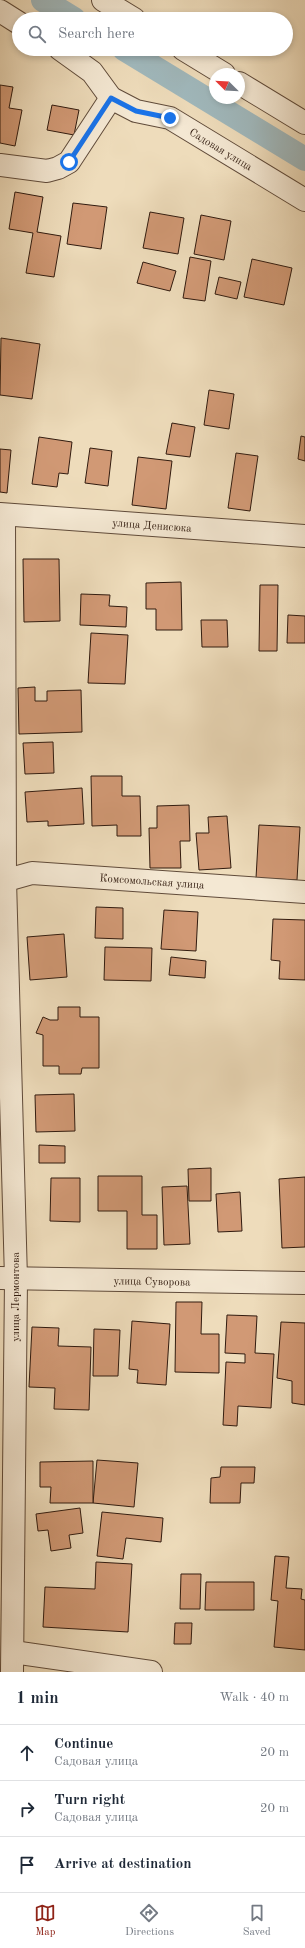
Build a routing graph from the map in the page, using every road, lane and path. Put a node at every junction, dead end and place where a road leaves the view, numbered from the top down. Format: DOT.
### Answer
graph roads {
  1 [pos="102,0"];
  2 [pos="0,11"];
  3 [pos="122,12"];
  4 [pos="12,19"];
  5 [pos="70,56"];
  6 [pos="194,56"];
  7 [pos="214,68"];
  8 [pos="245,87"];
  9 [pos="111,98"];
  10 [pos="305,123"];
  11 [pos="0,169"];
  12 [pos="305,200"];
  13 [pos="2,515"];
  14 [pos="305,536"];
  15 [pos="2,881"];
  16 [pos="305,892"];
  17 [pos="8,1279"];
  18 [pos="305,1283"];
  19 [pos="6,1578"];
  20 [pos="13,1662"];
  21 [pos="150,1672"];
  1 -- 3 [label="street"];
  2 -- 4 [label="street"];
  5 -- 9 [label="street, Садовая улица"];
  6 -- 7 [label="street"];
  8 -- 10 [label="street"];
  9 -- 11 [label="street"];
  9 -- 12 [label="street, Садовая улица"];
  13 -- 14 [label="street, улица Денисюка"];
  13 -- 15 [label="street, улица Лермонтова"];
  15 -- 16 [label="street, Комсомольская улица"];
  15 -- 17 [label="street, улица Лермонтова"];
  17 -- 18 [label="street, улица Суворова"];
  17 -- 19 [label="street, улица Лермонтова"];
  19 -- 20 [label="street, улица Лермонтова"];
  20 -- 21 [label="street"];
}
